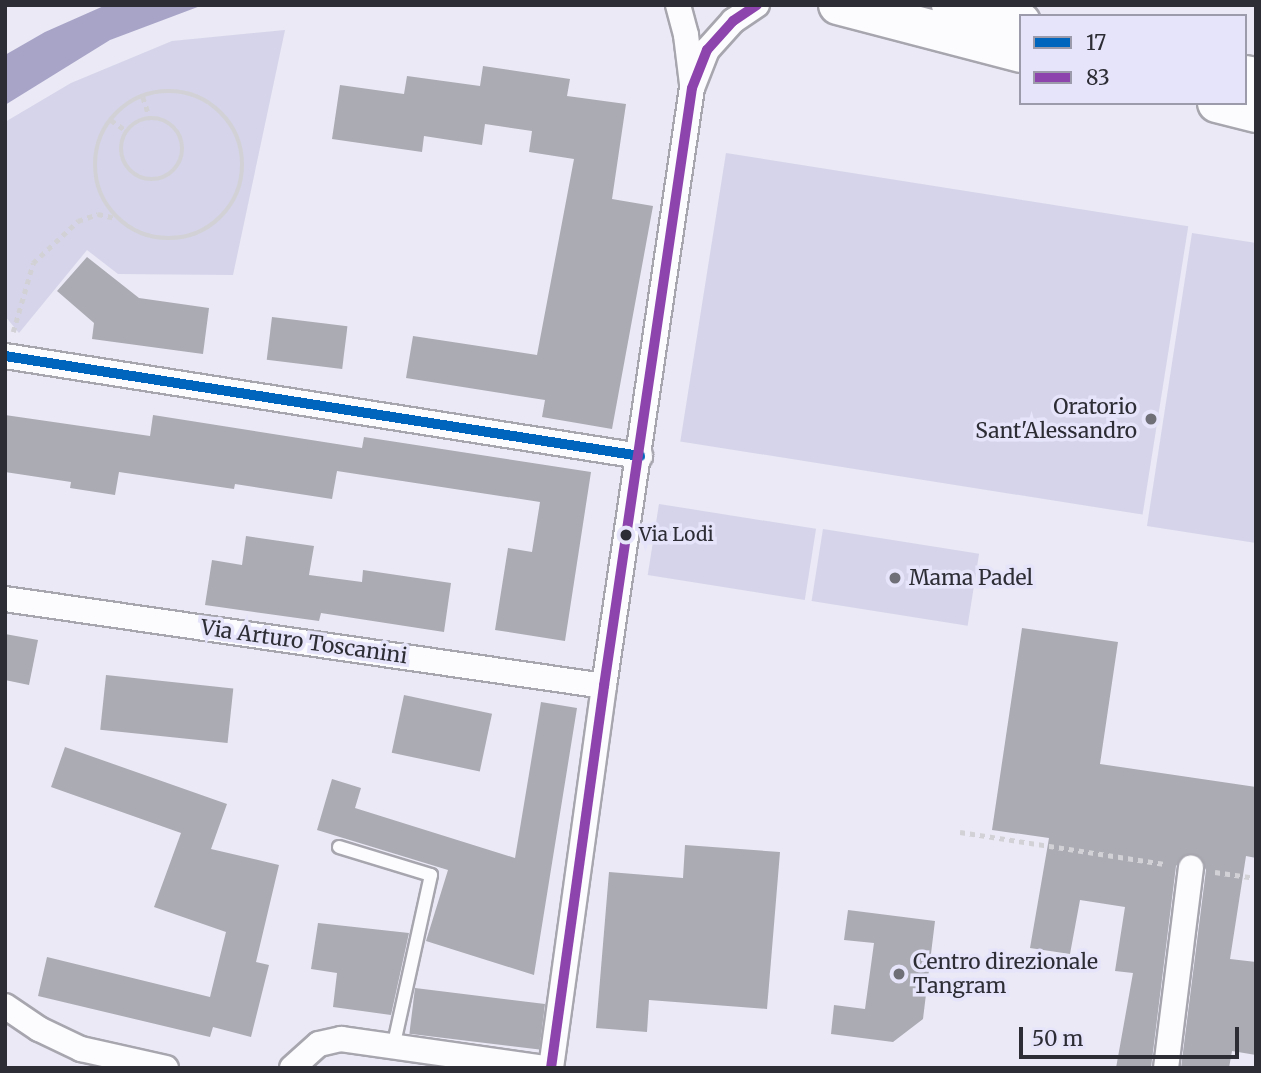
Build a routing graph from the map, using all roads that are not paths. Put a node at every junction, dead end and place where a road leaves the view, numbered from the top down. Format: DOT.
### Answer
graph roads {
  1 [pos="678,5"];
  2 [pos="757,5"];
  3 [pos="838,5"];
  4 [pos="951,5"];
  5 [pos="1020,22"];
  6 [pos="1020,53"];
  7 [pos="692,88"];
  8 [pos="1225,105"];
  9 [pos="1256,113"];
  10 [pos="6,355"];
  11 [pos="640,456"];
  12 [pos="5,599"];
  13 [pos="604,686"];
  14 [pos="339,847"];
  15 [pos="1191,868"];
  16 [pos="10,1018"];
  17 [pos="393,1048"];
  18 [pos="91,1052"];
  19 [pos="111,1068"];
  20 [pos="166,1068"];
  21 [pos="292,1068"];
  22 [pos="546,1068"];
  23 [pos="551,1068"];
  24 [pos="1166,1068"];
  1 -- 7 [label="street"];
  2 -- 7 [label="street"];
  3 -- 6 [label="main road"];
  4 -- 5 [label="main road"];
  7 -- 11 [label="street"];
  8 -- 9 [label="main road"];
  10 -- 11 [label="street"];
  11 -- 13 [label="street"];
  12 -- 13 [label="street, Via Arturo Toscanini"];
  13 -- 23 [label="street"];
  14 -- 17 [label="lane"];
  15 -- 24 [label="street"];
  16 -- 18 [label="street"];
  17 -- 21 [label="street"];
  17 -- 22 [label="street"];
  18 -- 19 [label="street"];
  18 -- 20 [label="street"];
}
